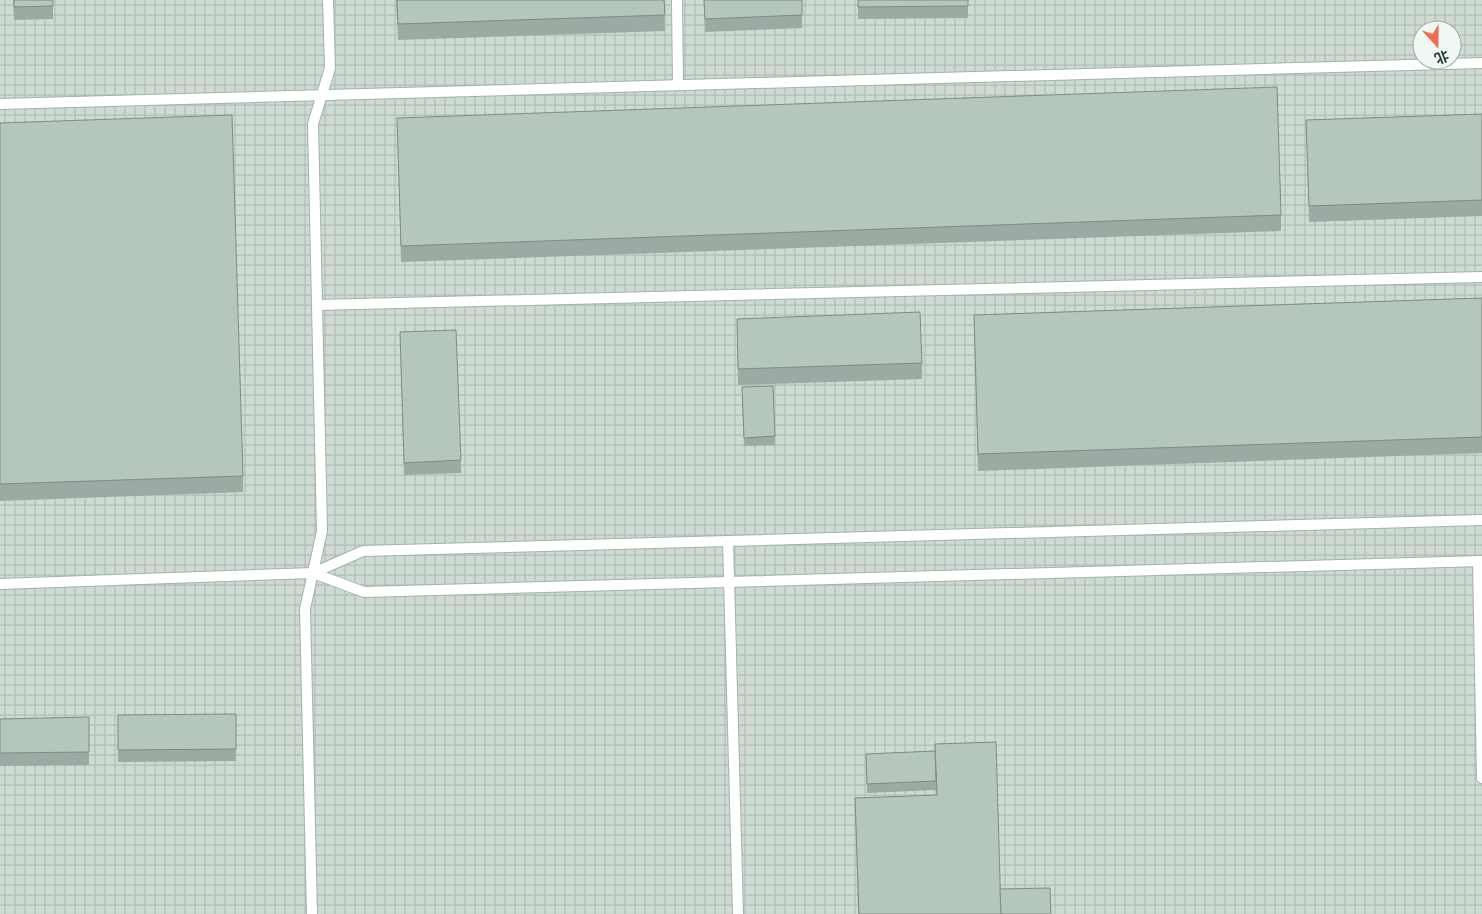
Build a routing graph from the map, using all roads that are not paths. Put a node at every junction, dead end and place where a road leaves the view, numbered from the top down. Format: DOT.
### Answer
graph roads {
  1 [pos="328,0"];
  2 [pos="676,0"];
  3 [pos="1482,63"];
  4 [pos="678,85"];
  5 [pos="322,95"];
  6 [pos="0,104"];
  7 [pos="1482,277"];
  8 [pos="317,305"];
  9 [pos="1482,520"];
  10 [pos="728,541"];
  11 [pos="1480,561"];
  12 [pos="312,573"];
  13 [pos="729,582"];
  14 [pos="0,584"];
  15 [pos="1482,754"];
  16 [pos="1482,778"];
  17 [pos="312,914"];
  18 [pos="738,914"];
  1 -- 5 [label="lane"];
  2 -- 4 [label="lane"];
  3 -- 4 [label="lane"];
  4 -- 5 [label="lane"];
  5 -- 6 [label="lane"];
  5 -- 8 [label="lane"];
  7 -- 8 [label="lane"];
  8 -- 12 [label="lane"];
  9 -- 10 [label="lane"];
  10 -- 12 [label="lane"];
  10 -- 13 [label="lane"];
  11 -- 13 [label="lane"];
  11 -- 15 [label="lane"];
  12 -- 13 [label="lane"];
  12 -- 14 [label="lane"];
  12 -- 17 [label="lane"];
  13 -- 18 [label="lane"];
  15 -- 16 [label="lane"];
}
